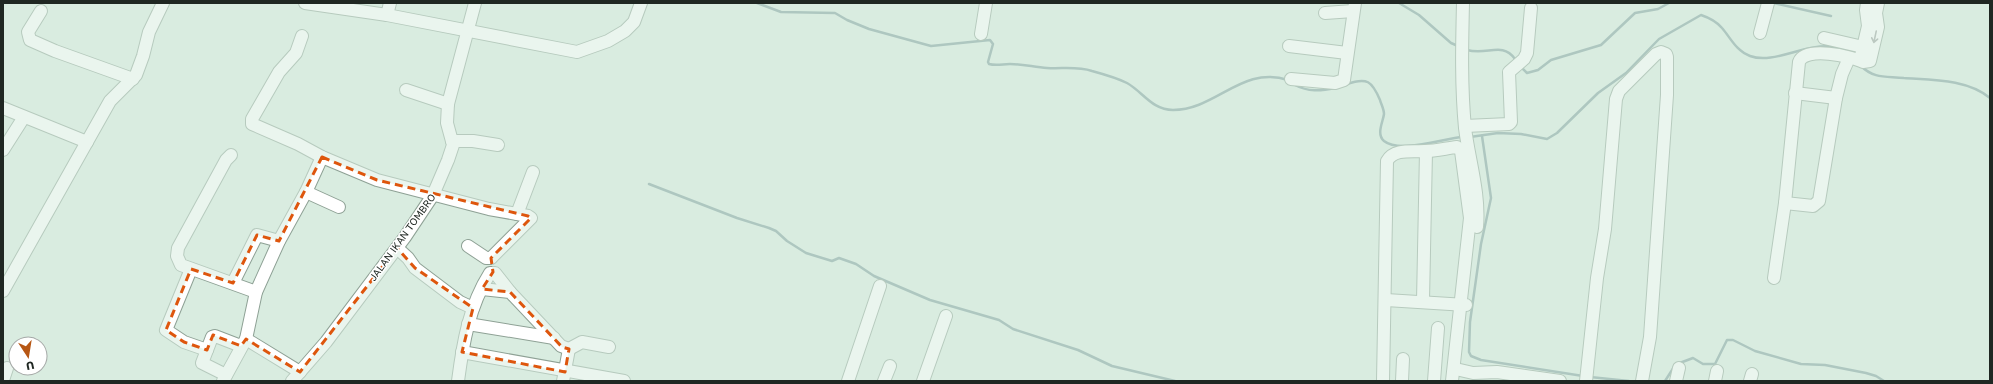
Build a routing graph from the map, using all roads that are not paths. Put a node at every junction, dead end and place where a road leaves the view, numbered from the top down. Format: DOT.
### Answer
graph roads {
  1 [pos="163,3"];
  2 [pos="305,3"];
  3 [pos="475,3"];
  4 [pos="641,3"];
  5 [pos="986,3"];
  6 [pos="1463,3"];
  7 [pos="1768,3"];
  8 [pos="1867,3"];
  9 [pos="1878,3"];
  10 [pos="1354,7"];
  11 [pos="1531,8"];
  12 [pos="389,9"];
  13 [pos="41,11"];
  14 [pos="1325,13"];
  15 [pos="1872,19"];
  16 [pos="467,30"];
  17 [pos="1760,33"];
  18 [pos="981,34"];
  19 [pos="302,36"];
  20 [pos="1824,38"];
  21 [pos="1288,46"];
  22 [pos="1863,47"];
  23 [pos="1348,53"];
  24 [pos="1854,59"];
  25 [pos="133,79"];
  26 [pos="1291,79"];
  27 [pos="406,90"];
  28 [pos="1795,94"];
  29 [pos="1836,98"];
  30 [pos="448,104"];
  31 [pos="3,108"];
  32 [pos="24,117"];
  33 [pos="1466,129"];
  34 [pos="452,141"];
  35 [pos="87,142"];
  36 [pos="498,145"];
  37 [pos="1466,148"];
  38 [pos="3,150"];
  39 [pos="1426,151"];
  40 [pos="231,155"];
  41 [pos="322,157"];
  42 [pos="533,172"];
  43 [pos="306,192"];
  44 [pos="433,195"];
  45 [pos="1785,202"];
  46 [pos="339,207"];
  47 [pos="518,212"];
  48 [pos="279,241"];
  49 [pos="468,246"];
  50 [pos="397,248"];
  51 [pos="491,258"];
  52 [pos="191,269"];
  53 [pos="493,272"];
  54 [pos="1774,278"];
  55 [pos="233,283"];
  56 [pos="880,286"];
  57 [pos="482,289"];
  58 [pos="3,290"];
  59 [pos="256,292"];
  60 [pos="510,292"];
  61 [pos="1386,300"];
  62 [pos="1423,301"];
  63 [pos="1463,305"];
  64 [pos="473,308"];
  65 [pos="946,316"];
  66 [pos="468,324"];
  67 [pos="1438,328"];
  68 [pos="554,338"];
  69 [pos="244,342"];
  70 [pos="609,347"];
  71 [pos="569,349"];
  72 [pos="207,350"];
  73 [pos="462,352"];
  74 [pos="1403,359"];
  75 [pos="890,366"];
  76 [pos="8,368"];
  77 [pos="1679,368"];
  78 [pos="1460,372"];
  79 [pos="1473,373"];
  80 [pos="564,376"];
  81 [pos="296,377"];
  82 [pos="225,378"];
  83 [pos="1586,378"];
  84 [pos="3,380"];
  85 [pos="1643,380"];
  86 [pos="458,381"];
  87 [pos="624,381"];
  88 [pos="848,381"];
  89 [pos="884,381"];
  90 [pos="923,381"];
  91 [pos="1383,381"];
  92 [pos="1402,381"];
  93 [pos="1434,381"];
  94 [pos="1452,381"];
  95 [pos="1560,381"];
  96 [pos="1676,381"];
  1 -- 25 [label="street"];
  2 -- 12 [label="street"];
  3 -- 16 [label="street, JALAN IKAN TOMBRO"];
  4 -- 16 [label="street"];
  5 -- 18 [label="street"];
  6 -- 33 [label="street"];
  7 -- 17 [label="street"];
  8 -- 15 [label="street"];
  9 -- 15 [label="street"];
  10 -- 14 [label="street"];
  10 -- 23 [label="street"];
  11 -- 33 [label="street"];
  12 -- 16 [label="street"];
  13 -- 25 [label="street"];
  15 -- 22 [label="street"];
  15 -- 24 [label="street, one-way"];
  16 -- 30 [label="street, JALAN IKAN TOMBRO"];
  19 -- 41 [label="street"];
  20 -- 22 [label="street"];
  21 -- 23 [label="street"];
  22 -- 24 [label="street"];
  23 -- 26 [label="street"];
  24 -- 28 [label="street"];
  24 -- 29 [label="street"];
  25 -- 35 [label="street"];
  27 -- 30 [label="street"];
  28 -- 29 [label="street"];
  28 -- 45 [label="street"];
  29 -- 45 [label="street"];
  30 -- 34 [label="street, JALAN IKAN TOMBRO"];
  31 -- 32 [label="street"];
  32 -- 35 [label="street"];
  32 -- 38 [label="street"];
  33 -- 37 [label="street"];
  34 -- 36 [label="street"];
  34 -- 44 [label="street, JALAN IKAN TOMBRO"];
  35 -- 58 [label="street"];
  37 -- 39 [label="street"];
  37 -- 63 [label="street"];
  39 -- 61 [label="street"];
  39 -- 62 [label="street"];
  40 -- 52 [label="street"];
  41 -- 43 [label="street"];
  41 -- 44 [label="street"];
  42 -- 47 [label="street"];
  43 -- 46 [label="street"];
  43 -- 48 [label="street"];
  44 -- 47 [label="street"];
  44 -- 50 [label="street, JALAN IKAN TOMBRO"];
  45 -- 54 [label="street"];
  47 -- 51 [label="street"];
  48 -- 55 [label="street"];
  48 -- 59 [label="street"];
  49 -- 51 [label="street"];
  50 -- 64 [label="street"];
  50 -- 81 [label="street, JALAN IKAN TOMBRO"];
  51 -- 53 [label="street"];
  52 -- 55 [label="street"];
  52 -- 72 [label="street"];
  53 -- 57 [label="street"];
  53 -- 60 [label="street"];
  55 -- 59 [label="street"];
  56 -- 88 [label="street"];
  57 -- 60 [label="street"];
  57 -- 64 [label="street"];
  59 -- 69 [label="street"];
  60 -- 68 [label="street"];
  61 -- 62 [label="street"];
  61 -- 91 [label="street"];
  62 -- 63 [label="street"];
  63 -- 78 [label="street"];
  63 -- 94 [label="street"];
  64 -- 66 [label="street"];
  65 -- 90 [label="street"];
  66 -- 68 [label="street"];
  66 -- 73 [label="street"];
  67 -- 93 [label="street"];
  68 -- 71 [label="street"];
  69 -- 72 [label="street"];
  69 -- 81 [label="street"];
  69 -- 82 [label="street"];
  70 -- 71 [label="street"];
  71 -- 80 [label="street"];
  72 -- 82 [label="street"];
  73 -- 80 [label="street"];
  73 -- 86 [label="street"];
  74 -- 92 [label="street"];
  75 -- 89 [label="street"];
  76 -- 84 [label="street"];
  77 -- 96 [label="street"];
  78 -- 79 [label="street"];
  79 -- 95 [label="street"];
  80 -- 87 [label="street"];
  83 -- 85 [label="street"];
}
